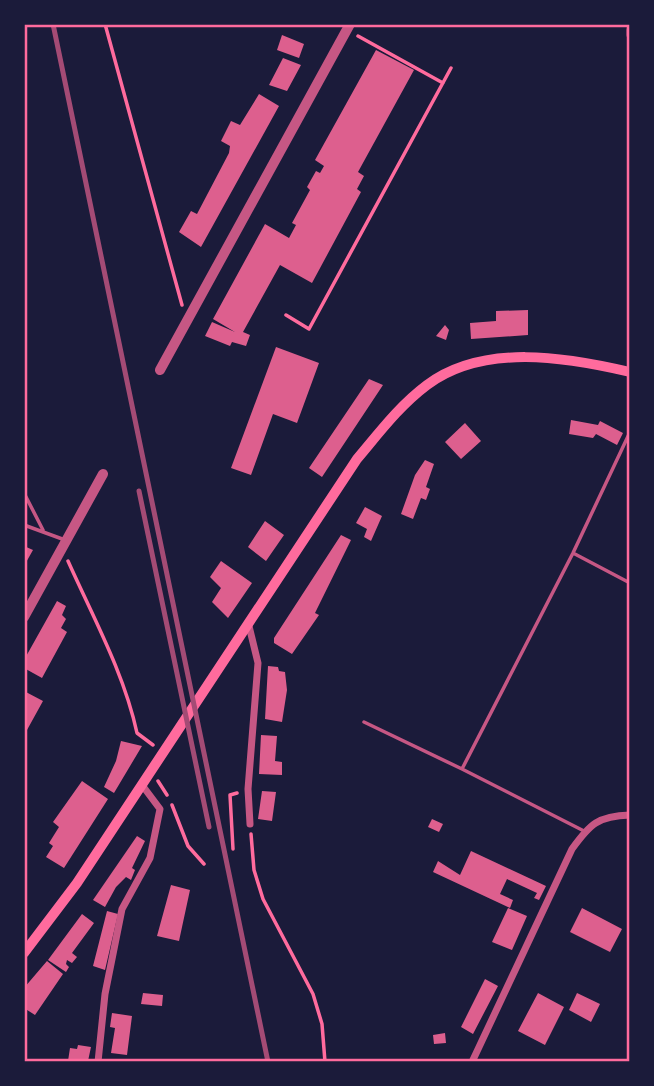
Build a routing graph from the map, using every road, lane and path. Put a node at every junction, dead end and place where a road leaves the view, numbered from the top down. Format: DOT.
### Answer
graph roads {
  1 [pos="105,24"];
  2 [pos="348,27"];
  3 [pos="451,68"];
  4 [pos="443,83"];
  5 [pos="286,315"];
  6 [pos="187,320"];
  7 [pos="160,370"];
  8 [pos="629,372"];
  9 [pos="24,403"];
  10 [pos="629,432"];
  11 [pos="24,439"];
  12 [pos="103,474"];
  13 [pos="24,493"];
  14 [pos="24,525"];
  15 [pos="44,532"];
  16 [pos="65,545"];
  17 [pos="573,554"];
  18 [pos="629,583"];
  19 [pos="24,617"];
  20 [pos="249,626"];
  21 [pos="364,722"];
  22 [pos="163,753"];
  23 [pos="462,769"];
  24 [pos="152,770"];
  25 [pos="142,785"];
  26 [pos="248,789"];
  27 [pos="629,815"];
  28 [pos="250,824"];
  29 [pos="584,831"];
  30 [pos="233,849"];
  31 [pos="204,864"];
  32 [pos="24,953"];
  33 [pos="98,1062"];
  34 [pos="325,1062"];
  35 [pos="472,1062"];
  1 -- 6 [label="path"];
  2 -- 4 [label="path"];
  2 -- 6 [label="street"];
  3 -- 4 [label="path"];
  4 -- 5 [label="path"];
  6 -- 7 [label="street"];
  8 -- 20 [label="main road"];
  9 -- 11 [label="lane"];
  10 -- 17 [label="lane"];
  12 -- 16 [label="street"];
  13 -- 15 [label="lane"];
  14 -- 15 [label="lane"];
  15 -- 16 [label="lane"];
  16 -- 19 [label="street"];
  16 -- 22 [label="path"];
  17 -- 18 [label="lane"];
  17 -- 23 [label="lane"];
  20 -- 22 [label="main road"];
  20 -- 26 [label="street"];
  21 -- 23 [label="lane"];
  22 -- 24 [label="main road"];
  23 -- 29 [label="lane"];
  24 -- 25 [label="main road"];
  24 -- 31 [label="path"];
  25 -- 32 [label="main road"];
  25 -- 33 [label="street"];
  26 -- 28 [label="street"];
  26 -- 30 [label="path"];
  27 -- 29 [label="street"];
  28 -- 34 [label="path"];
  29 -- 35 [label="street"];
}
